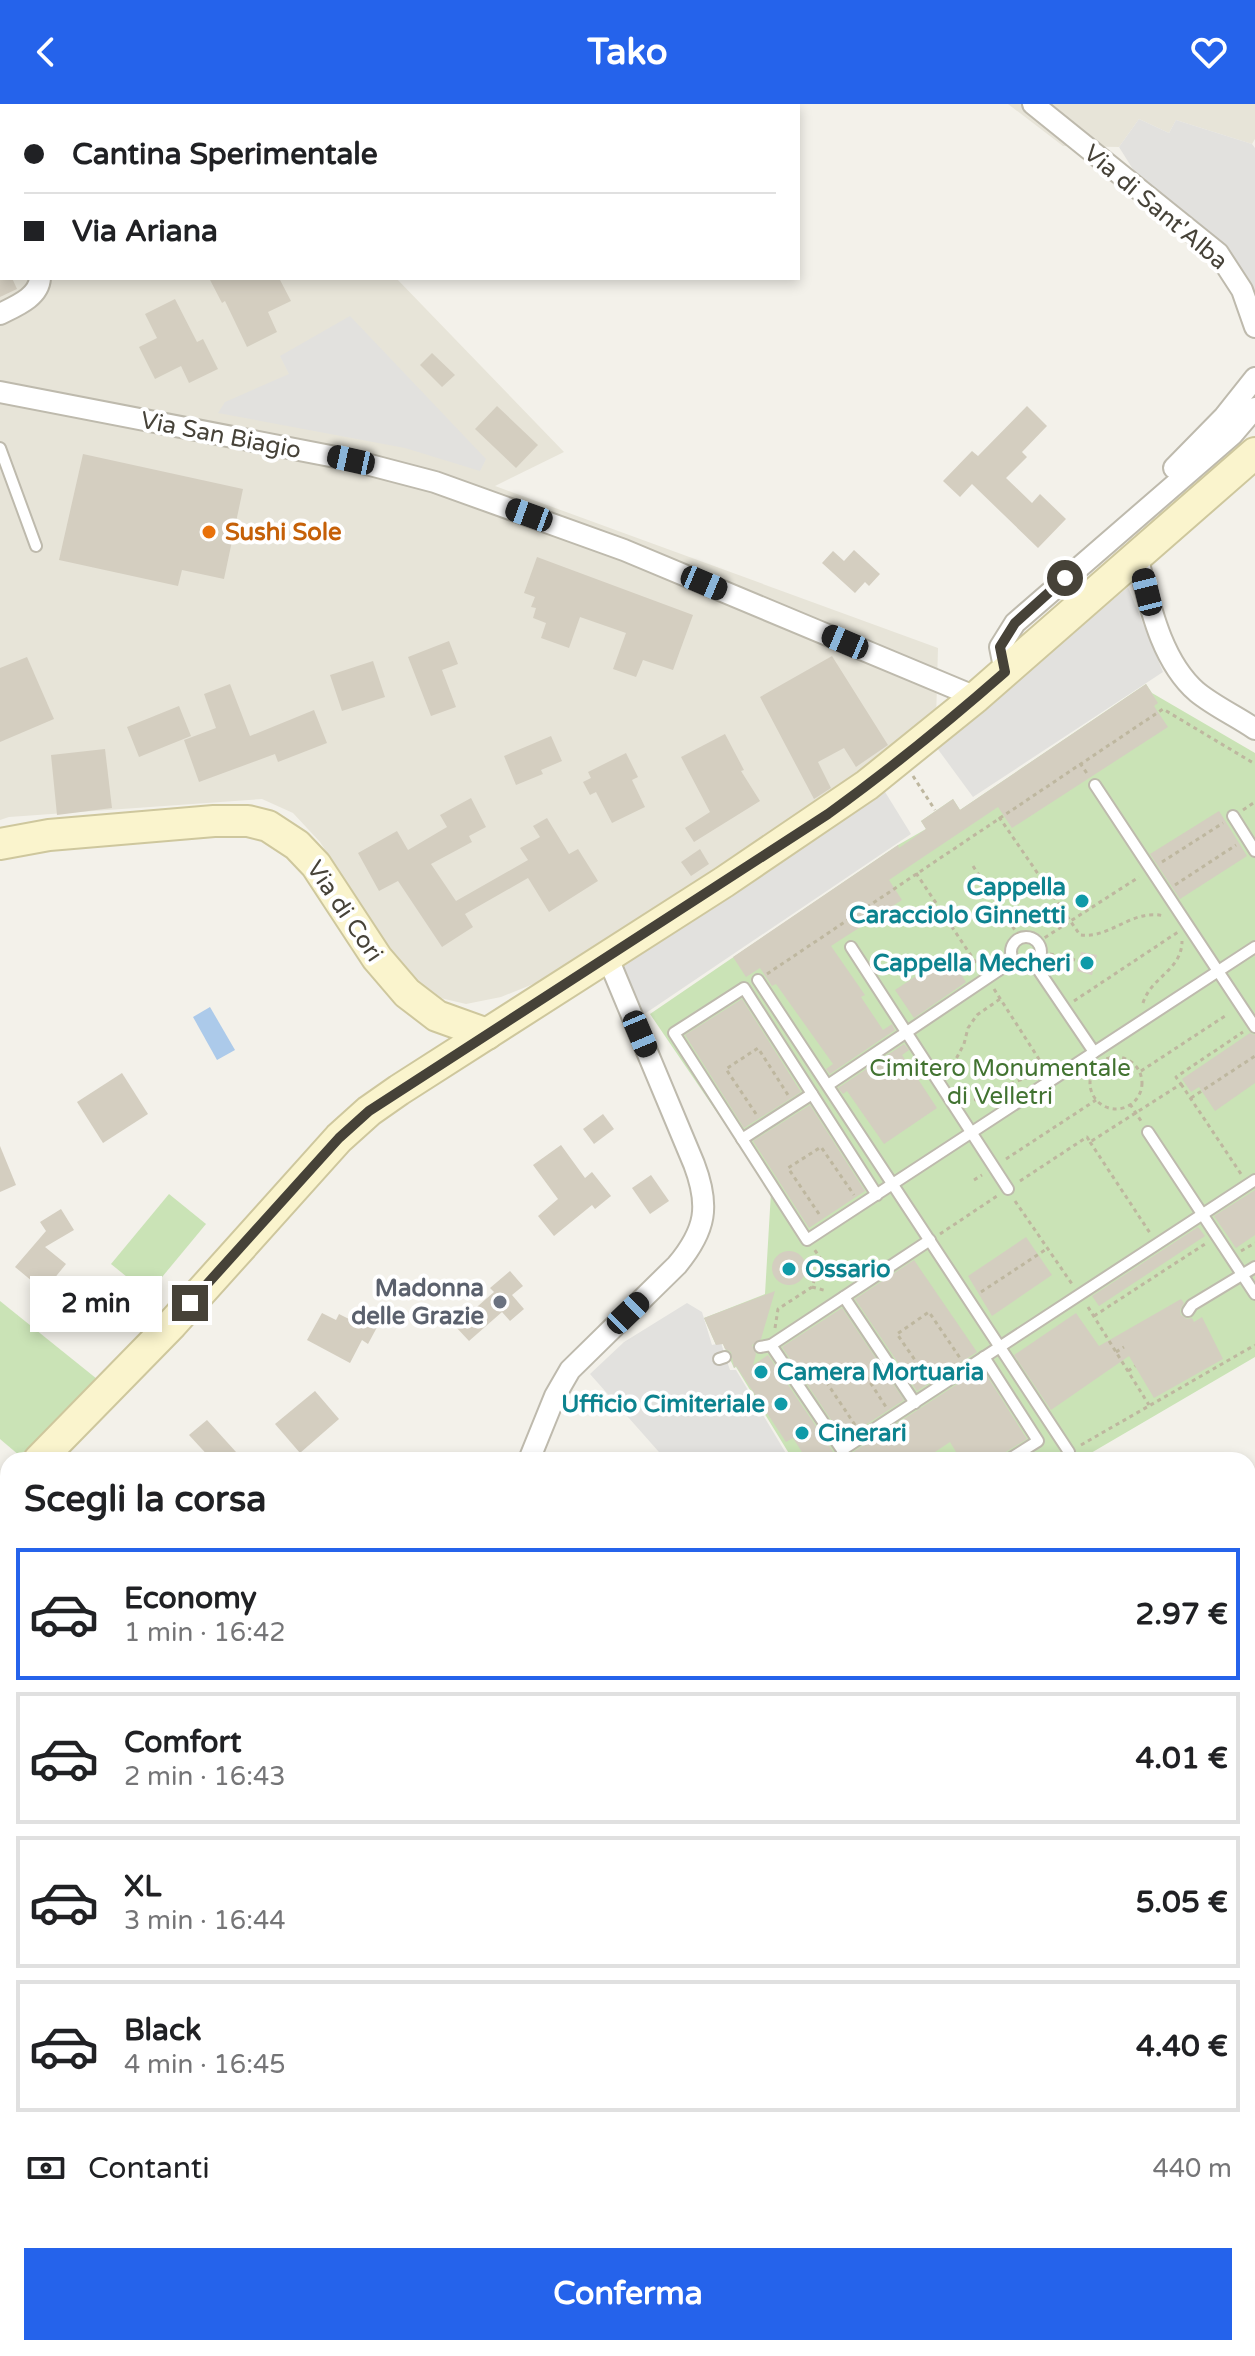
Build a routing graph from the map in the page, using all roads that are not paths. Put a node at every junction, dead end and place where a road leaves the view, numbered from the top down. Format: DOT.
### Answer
graph roads {
  1 [pos="1033,104"];
  2 [pos="40,280"];
  3 [pos="0,314"];
  4 [pos="1255,327"];
  5 [pos="1255,378"];
  6 [pos="0,392"];
  7 [pos="1255,408"];
  8 [pos="0,448"];
  9 [pos="1255,453"];
  10 [pos="1134,518"];
  11 [pos="36,546"];
  12 [pos="1137,556"];
  13 [pos="1005,672"];
  14 [pos="976,697"];
  15 [pos="1255,729"];
  16 [pos="1095,785"];
  17 [pos="1233,816"];
  18 [pos="0,844"];
  19 [pos="1255,851"];
  20 [pos="851,947"];
  21 [pos="1255,947"];
  22 [pos="607,956"];
  23 [pos="1014,960"];
  24 [pos="1035,965"];
  25 [pos="1218,971"];
  26 [pos="758,980"];
  27 [pos="1254,1026"];
  28 [pos="487,1034"];
  29 [pos="905,1034"];
  30 [pos="1094,1052"];
  31 [pos="828,1085"];
  32 [pos="812,1094"];
  33 [pos="1145,1128"];
  34 [pos="972,1132"];
  35 [pos="742,1139"];
  36 [pos="1252,1182"];
  37 [pos="893,1184"];
  38 [pos="1008,1189"];
  39 [pos="877,1195"];
  40 [pos="1203,1214"];
  41 [pos="930,1240"];
  42 [pos="1255,1267"];
  43 [pos="1244,1274"];
  44 [pos="1255,1294"];
  45 [pos="844,1297"];
  46 [pos="1188,1311"];
  47 [pos="1000,1346"];
  48 [pos="984,1357"];
  49 [pos="915,1403"];
  50 [pos="47,1452"];
  51 [pos="532,1452"];
  52 [pos="841,1452"];
  53 [pos="846,1452"];
  54 [pos="1021,1452"];
  55 [pos="1069,1452"];
  1 -- 4 [label="street, Via di Sant'Alba"];
  2 -- 3 [label="street"];
  5 -- 10 [label="street"];
  6 -- 14 [label="street, Via San Biagio"];
  7 -- 10 [label="street"];
  8 -- 11 [label="lane"];
  9 -- 12 [label="main road"];
  10 -- 13 [label="street"];
  12 -- 13 [label="main road"];
  12 -- 15 [label="street"];
  13 -- 14 [label="main road"];
  14 -- 22 [label="main road"];
  16 -- 25 [label="lane"];
  17 -- 19 [label="lane"];
  18 -- 28 [label="main road, Via di Cori"];
  20 -- 29 [label="lane"];
  21 -- 25 [label="lane"];
  22 -- 28 [label="main road"];
  22 -- 51 [label="street"];
  23 -- 24 [label="lane"];
  23 -- 24 [label="lane"];
  23 -- 29 [label="lane"];
  24 -- 30 [label="lane"];
  25 -- 27 [label="lane"];
  25 -- 30 [label="lane"];
  26 -- 31 [label="lane"];
  28 -- 50 [label="main road"];
  29 -- 31 [label="lane"];
  29 -- 34 [label="lane"];
  30 -- 34 [label="lane"];
  31 -- 37 [label="lane"];
  32 -- 35 [label="lane"];
  32 -- 35 [label="lane"];
  32 -- 39 [label="lane"];
  33 -- 40 [label="lane"];
  34 -- 37 [label="lane"];
  34 -- 38 [label="lane"];
  35 -- 39 [label="lane"];
  36 -- 40 [label="lane"];
  37 -- 39 [label="lane"];
  37 -- 41 [label="lane"];
  40 -- 43 [label="lane"];
  40 -- 47 [label="lane"];
  41 -- 45 [label="lane"];
  41 -- 47 [label="lane"];
  42 -- 43 [label="lane"];
  43 -- 44 [label="lane"];
  43 -- 46 [label="lane"];
  45 -- 49 [label="lane"];
  45 -- 52 [label="lane"];
  47 -- 48 [label="lane"];
  47 -- 55 [label="lane"];
  48 -- 49 [label="lane"];
  48 -- 54 [label="lane"];
  49 -- 53 [label="lane"];
}
